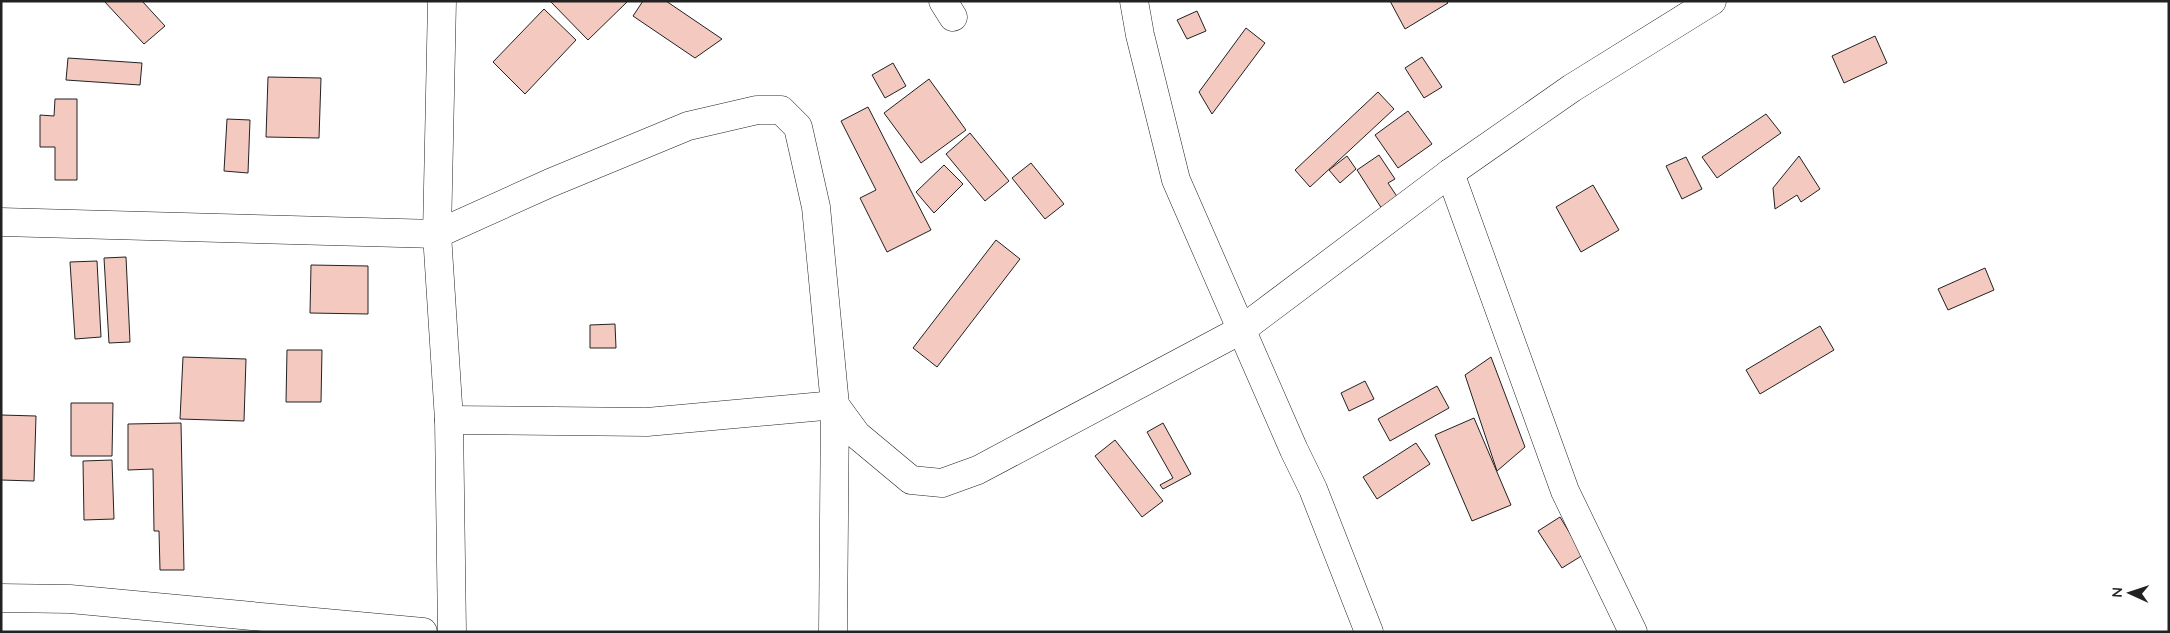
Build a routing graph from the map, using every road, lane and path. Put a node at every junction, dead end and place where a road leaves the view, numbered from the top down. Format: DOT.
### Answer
graph roads {
  1 [pos="442,1"];
  2 [pos="1134,1"];
  3 [pos="1712,1"];
  4 [pos="1450,173"];
  5 [pos="1,222"];
  6 [pos="437,234"];
  7 [pos="1241,330"];
  8 [pos="835,405"];
  9 [pos="449,420"];
  10 [pos="1,598"];
  11 [pos="423,632"];
  12 [pos="452,632"];
  13 [pos="833,632"];
  14 [pos="1369,632"];
  15 [pos="1634,632"];
  1 -- 6 [label="street"];
  2 -- 7 [label="street"];
  3 -- 4 [label="street"];
  4 -- 7 [label="street"];
  4 -- 15 [label="street"];
  5 -- 6 [label="street"];
  6 -- 8 [label="street"];
  6 -- 9 [label="street"];
  7 -- 8 [label="street"];
  7 -- 14 [label="street"];
  8 -- 9 [label="street"];
  8 -- 13 [label="street"];
  9 -- 12 [label="street"];
  10 -- 11 [label="street"];
}
